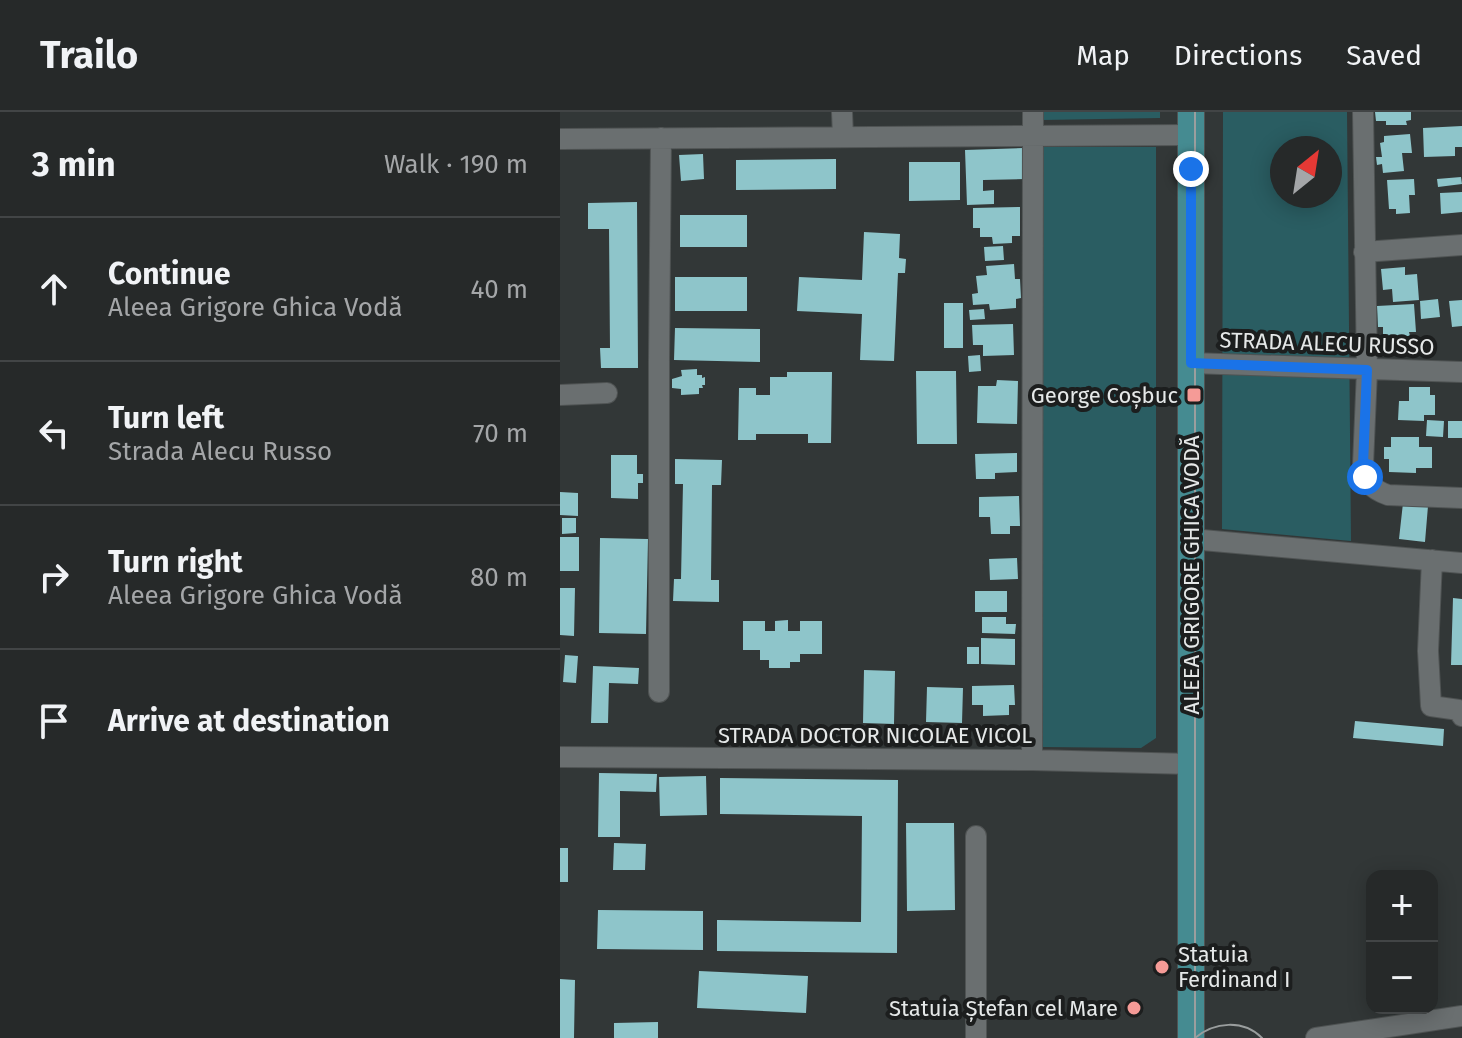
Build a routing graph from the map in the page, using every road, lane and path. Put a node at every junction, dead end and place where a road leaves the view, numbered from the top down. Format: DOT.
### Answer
graph roads {
  1 [pos="842,112"];
  2 [pos="1033,112"];
  3 [pos="1363,112"];
  4 [pos="1191,123"];
  5 [pos="843,137"];
  6 [pos="1032,137"];
  7 [pos="661,138"];
  8 [pos="560,139"];
  9 [pos="1462,245"];
  10 [pos="1364,252"];
  11 [pos="1191,363"];
  12 [pos="1367,370"];
  13 [pos="1462,372"];
  14 [pos="607,393"];
  15 [pos="560,395"];
  16 [pos="1462,498"];
  17 [pos="1191,539"];
  18 [pos="1432,560"];
  19 [pos="1462,563"];
  20 [pos="659,692"];
  21 [pos="1462,716"];
  22 [pos="560,757"];
  23 [pos="1032,760"];
  24 [pos="1191,764"];
  25 [pos="976,836"];
  26 [pos="1462,1016"];
  27 [pos="976,1038"];
  28 [pos="1191,1038"];
  29 [pos="1316,1038"];
  1 -- 5 [label="street"];
  2 -- 6 [label="street"];
  3 -- 10 [label="street"];
  4 -- 6 [label="street"];
  4 -- 11 [label="main road, ALEEA GRIGORE GHICA VODĂ"];
  5 -- 6 [label="street"];
  5 -- 7 [label="street"];
  6 -- 23 [label="street"];
  7 -- 8 [label="street"];
  7 -- 20 [label="street"];
  9 -- 10 [label="street"];
  10 -- 12 [label="street"];
  11 -- 12 [label="street, STRADA ALECU RUSSO"];
  11 -- 17 [label="main road, ALEEA GRIGORE GHICA VODĂ"];
  12 -- 13 [label="street, STRADA ALECU RUSSO"];
  12 -- 16 [label="street"];
  14 -- 15 [label="street"];
  17 -- 18 [label="street"];
  17 -- 24 [label="main road, ALEEA GRIGORE GHICA VODĂ"];
  18 -- 19 [label="street"];
  18 -- 21 [label="street"];
  22 -- 23 [label="street, STRADA DOCTOR NICOLAE VICOL"];
  23 -- 24 [label="street, STRADA DOCTOR NICOLAE VICOL"];
  24 -- 28 [label="main road, ALEEA GRIGORE GHICA VODĂ"];
  25 -- 27 [label="street"];
  26 -- 29 [label="street"];
}
